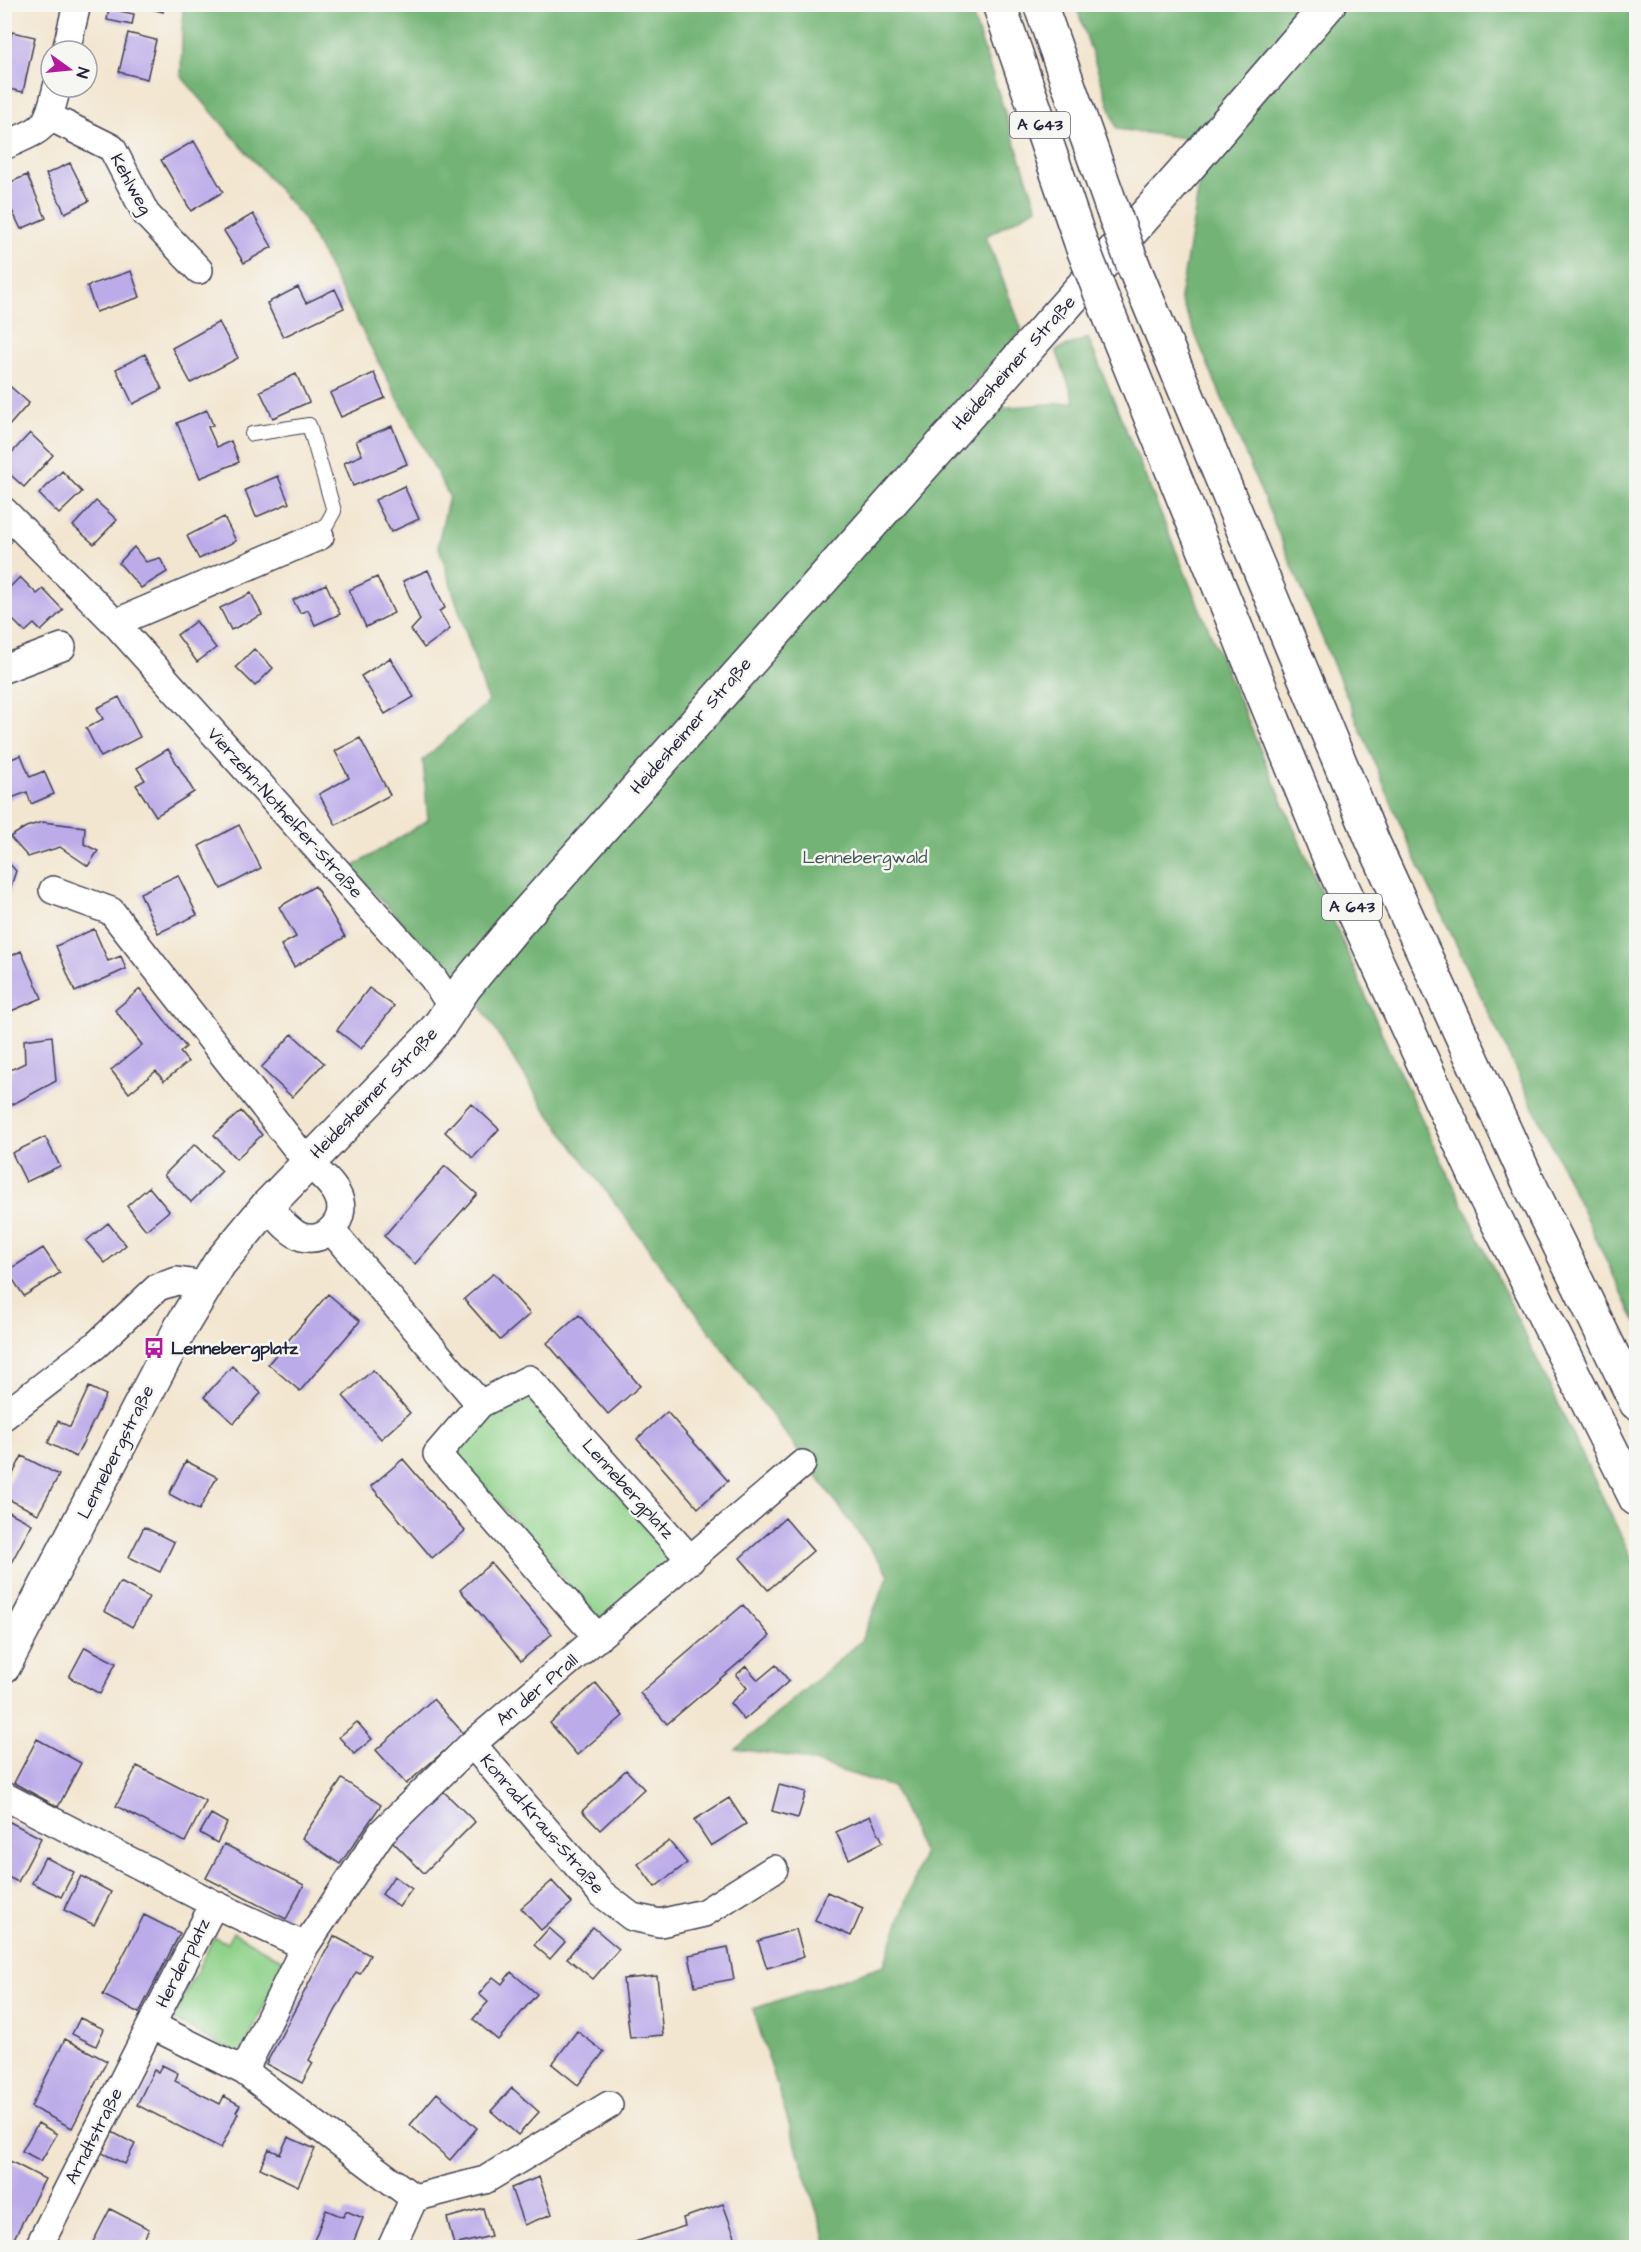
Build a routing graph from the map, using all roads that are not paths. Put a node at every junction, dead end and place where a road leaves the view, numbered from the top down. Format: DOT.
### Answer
graph roads {
  1 [pos="77,4"];
  2 [pos="999,4"];
  3 [pos="1040,4"];
  4 [pos="1329,4"];
  5 [pos="69,39"];
  6 [pos="54,99"];
  7 [pos="50,117"];
  8 [pos="4,146"];
  9 [pos="199,270"];
  10 [pos="252,434"];
  11 [pos="4,512"];
  12 [pos="320,536"];
  13 [pos="115,623"];
  14 [pos="62,647"];
  15 [pos="4,669"];
  16 [pos="53,890"];
  17 [pos="452,1007"];
  18 [pos="308,1163"];
  19 [pos="267,1206"];
  20 [pos="331,1230"];
  21 [pos="203,1288"];
  22 [pos="1636,1403"];
  23 [pos="480,1404"];
  24 [pos="4,1416"];
  25 [pos="802,1464"];
  26 [pos="1636,1499"];
  27 [pos="691,1560"];
  28 [pos="598,1638"];
  29 [pos="4,1666"];
  30 [pos="472,1744"];
  31 [pos="4,1796"];
  32 [pos="774,1869"];
  33 [pos="214,1904"];
  34 [pos="305,1946"];
  35 [pos="151,2025"];
  36 [pos="244,2071"];
  37 [pos="609,2105"];
  38 [pos="414,2198"];
  39 [pos="38,2247"];
  40 [pos="392,2247"];
  1 -- 5 [label="street"];
  2 -- 26 [label="main road, A 643, bridge"];
  3 -- 22 [label="main road, A 643, bridge"];
  4 -- 17 [label="main road, Heidesheimer Straße"];
  6 -- 7 [label="street"];
  7 -- 8 [label="street"];
  7 -- 9 [label="street, Kehlweg"];
  10 -- 12 [label="lane"];
  11 -- 13 [label="street, Vierzehn-Nothelfer-Straße"];
  12 -- 13 [label="street"];
  13 -- 17 [label="street, Vierzehn-Nothelfer-Straße"];
  14 -- 15 [label="street"];
  16 -- 18 [label="street, Heidesheimer Straße"];
  17 -- 18 [label="main road, Heidesheimer Straße"];
  18 -- 19 [label="main road, Lennebergstraße"];
  18 -- 20 [label="street"];
  19 -- 20 [label="street"];
  19 -- 21 [label="main road, Lennebergstraße"];
  20 -- 23 [label="street"];
  21 -- 24 [label="street"];
  21 -- 29 [label="main road, Lennebergstraße"];
  23 -- 27 [label="street, Lennebergplatz"];
  23 -- 28 [label="street, Lennebergplatz"];
  25 -- 27 [label="street, An der Prall"];
  27 -- 28 [label="street, An der Prall"];
  28 -- 30 [label="street, An der Prall"];
  30 -- 32 [label="street, Konrad-Kraus-Straße"];
  30 -- 34 [label="street, An der Prall"];
  31 -- 33 [label="street"];
  33 -- 34 [label="street, Herderplatz"];
  33 -- 35 [label="street, Herderplatz"];
  34 -- 36 [label="street"];
  35 -- 36 [label="street, Herderplatz"];
  35 -- 39 [label="street, Arndtstraße"];
  36 -- 38 [label="street, Herderplatz"];
  37 -- 38 [label="street"];
  38 -- 40 [label="street"];
}
